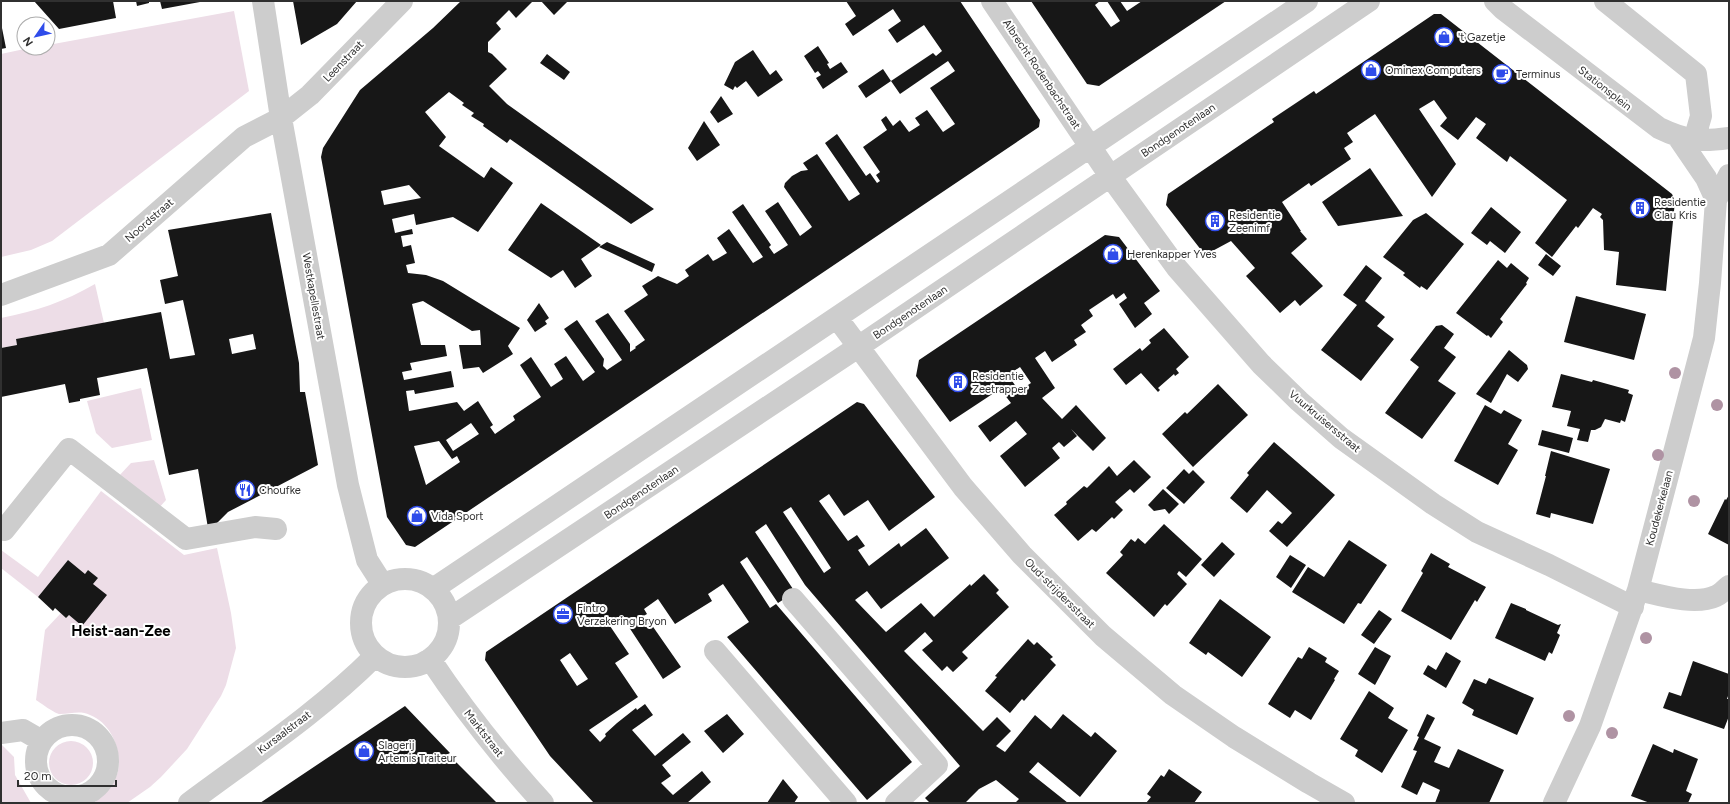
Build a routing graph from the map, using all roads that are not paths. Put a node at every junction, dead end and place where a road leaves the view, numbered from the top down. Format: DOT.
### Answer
graph roads {
  1 [pos="263,1"];
  2 [pos="402,1"];
  3 [pos="992,1"];
  4 [pos="1307,1"];
  5 [pos="1369,1"];
  6 [pos="1495,1"];
  7 [pos="1605,1"];
  8 [pos="281,118"];
  9 [pos="1686,138"];
  10 [pos="1729,138"];
  11 [pos="1092,147"];
  12 [pos="1729,175"];
  13 [pos="1110,176"];
  14 [pos="1716,200"];
  15 [pos="1,295"];
  16 [pos="837,318"];
  17 [pos="858,347"];
  18 [pos="276,529"];
  19 [pos="4,530"];
  20 [pos="383,585"];
  21 [pos="1729,586"];
  22 [pos="433,589"];
  23 [pos="1635,598"];
  24 [pos="793,599"];
  25 [pos="449,619"];
  26 [pos="715,651"];
  27 [pos="375,656"];
  28 [pos="430,659"];
  29 [pos="1,733"];
  30 [pos="42,741"];
  31 [pos="68,800"];
  32 [pos="906,800"];
  33 [pos="189,803"];
  34 [pos="543,803"];
  35 [pos="846,803"];
  36 [pos="1344,803"];
  37 [pos="1554,803"];
  1 -- 8 [label="street, Westkapellestraat"];
  2 -- 8 [label="street, Leenstraat"];
  3 -- 11 [label="street, Albrecht Rodenbachstraat"];
  4 -- 11 [label="street"];
  5 -- 13 [label="street, Bondgenotenlaan"];
  6 -- 9 [label="street, Stationsplein"];
  7 -- 9 [label="street"];
  8 -- 15 [label="street, Noordstraat"];
  8 -- 20 [label="street, Westkapellestraat"];
  9 -- 10 [label="street, Stationsplein"];
  9 -- 14 [label="street, Koudekerkelaan"];
  11 -- 13 [label="street, Vuurkruisersstraat"];
  11 -- 16 [label="street"];
  12 -- 14 [label="street, Koudekerkelaan"];
  13 -- 17 [label="street, Bondgenotenlaan"];
  13 -- 23 [label="street, Vuurkruisersstraat"];
  14 -- 23 [label="street, Koudekerkelaan"];
  16 -- 17 [label="street, Oud-strijdersstraat"];
  16 -- 22 [label="street"];
  17 -- 25 [label="street, Bondgenotenlaan"];
  17 -- 36 [label="street, Oud-strijdersstraat"];
  18 -- 19 [label="street"];
  20 -- 22 [label="street"];
  20 -- 27 [label="street"];
  21 -- 23 [label="street, Vuurkruisersstraat"];
  22 -- 25 [label="street"];
  23 -- 37 [label="street, Koudekerkelaan"];
  24 -- 32 [label="street"];
  25 -- 28 [label="street"];
  26 -- 35 [label="street"];
  27 -- 28 [label="street"];
  27 -- 33 [label="street, Kursaalstraat"];
  28 -- 34 [label="street, Marktstraat"];
  29 -- 30 [label="street"];
  30 -- 31 [label="street"];
  30 -- 31 [label="street"];
}
